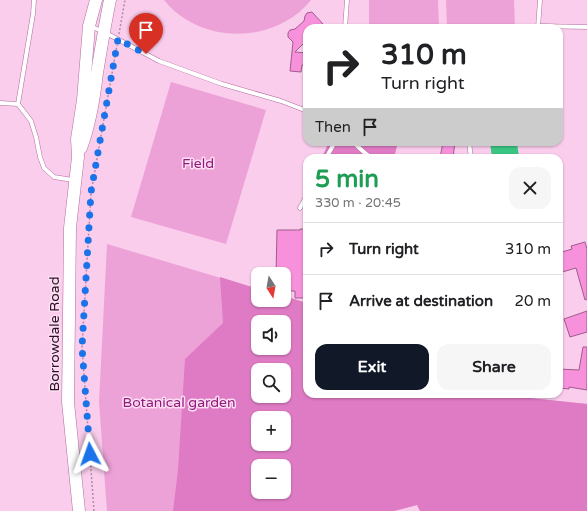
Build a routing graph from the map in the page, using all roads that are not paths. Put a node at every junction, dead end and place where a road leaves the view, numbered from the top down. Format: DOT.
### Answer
graph roads {
  1 [pos="34,0"];
  2 [pos="96,0"];
  3 [pos="110,0"];
  4 [pos="348,0"];
  5 [pos="540,0"];
  6 [pos="345,24"];
  7 [pos="538,24"];
  8 [pos="89,26"];
  9 [pos="563,27"];
  10 [pos="587,27"];
  11 [pos="104,32"];
  12 [pos="0,103"];
  13 [pos="18,104"];
  14 [pos="303,109"];
  15 [pos="357,146"];
  16 [pos="366,154"];
  17 [pos="78,157"];
  18 [pos="75,180"];
  19 [pos="303,202"];
  20 [pos="300,208"];
  21 [pos="79,511"];
  1 -- 13 [label="lane"];
  2 -- 8 [label="main road, Borrowdale Road"];
  3 -- 11 [label="main road, Borrowdale Road"];
  4 -- 6 [label="lane"];
  5 -- 7 [label="lane"];
  8 -- 11 [label="lane"];
  8 -- 17 [label="main road, Borrowdale Road"];
  9 -- 10 [label="lane"];
  11 -- 14 [label="lane"];
  11 -- 17 [label="main road, Borrowdale Road"];
  12 -- 13 [label="lane"];
  13 -- 18 [label="lane"];
  15 -- 16 [label="lane"];
  17 -- 18 [label="main road, Borrowdale Road"];
  18 -- 21 [label="main road, Borrowdale Road"];
  19 -- 20 [label="lane"];
}
